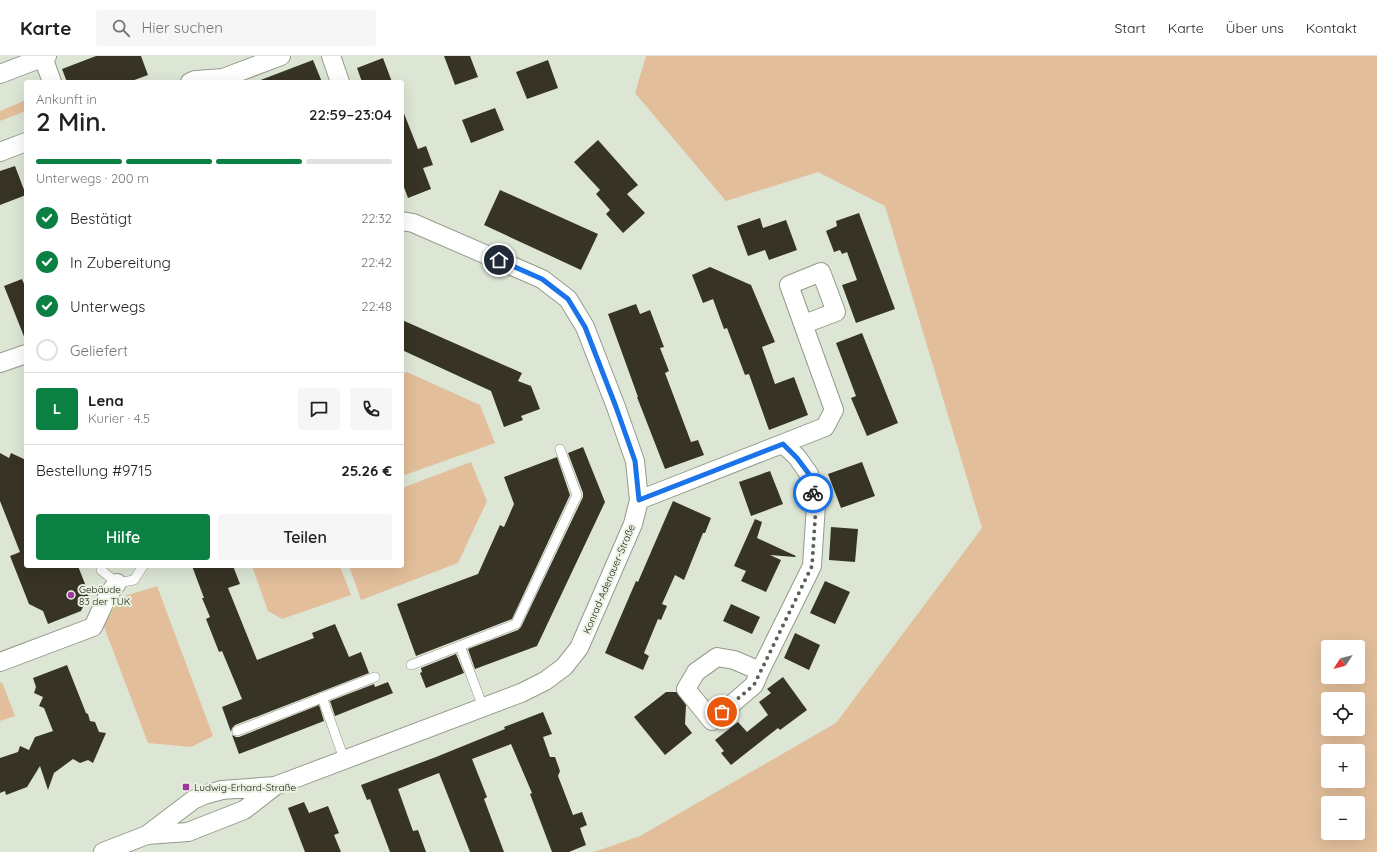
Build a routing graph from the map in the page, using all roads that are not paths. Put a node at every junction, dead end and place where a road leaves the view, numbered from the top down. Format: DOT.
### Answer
graph roads {
  1 [pos="281,56"];
  2 [pos="331,56"];
  3 [pos="45,57"];
  4 [pos="0,74"];
  5 [pos="51,80"];
  6 [pos="194,80"];
  7 [pos="339,80"];
  8 [pos="24,143"];
  9 [pos="0,152"];
  10 [pos="404,221"];
  11 [pos="804,324"];
  12 [pos="24,355"];
  13 [pos="0,363"];
  14 [pos="783,444"];
  15 [pos="560,449"];
  16 [pos="639,500"];
  17 [pos="102,568"];
  18 [pos="142,568"];
  19 [pos="117,583"];
  20 [pos="460,646"];
  21 [pos="0,662"];
  22 [pos="411,665"];
  23 [pos="760,671"];
  24 [pos="375,677"];
  25 [pos="322,697"];
  26 [pos="483,707"];
  27 [pos="237,731"];
  28 [pos="344,759"];
  29 [pos="275,786"];
  30 [pos="147,835"];
  31 [pos="103,852"];
  1 -- 6 [label="street"];
  2 -- 7 [label="street"];
  3 -- 4 [label="street"];
  3 -- 5 [label="street"];
  8 -- 9 [label="street"];
  10 -- 16 [label="street, Konrad-Adenauer-Straße"];
  11 -- 14 [label="street"];
  12 -- 13 [label="street"];
  14 -- 16 [label="street"];
  14 -- 23 [label="street"];
  15 -- 20 [label="lane"];
  16 -- 26 [label="street, Konrad-Adenauer-Straße"];
  17 -- 19 [label="lane"];
  18 -- 19 [label="lane"];
  19 -- 21 [label="street"];
  20 -- 22 [label="lane"];
  20 -- 26 [label="lane"];
  24 -- 25 [label="lane"];
  25 -- 27 [label="lane"];
  25 -- 28 [label="lane"];
  26 -- 28 [label="street, Konrad-Adenauer-Straße"];
  28 -- 29 [label="street, Konrad-Adenauer-Straße"];
  29 -- 30 [label="street, Konrad-Adenauer-Straße"];
  29 -- 30 [label="street, Konrad-Adenauer-Straße"];
  30 -- 31 [label="street, Konrad-Adenauer-Straße"];
}
